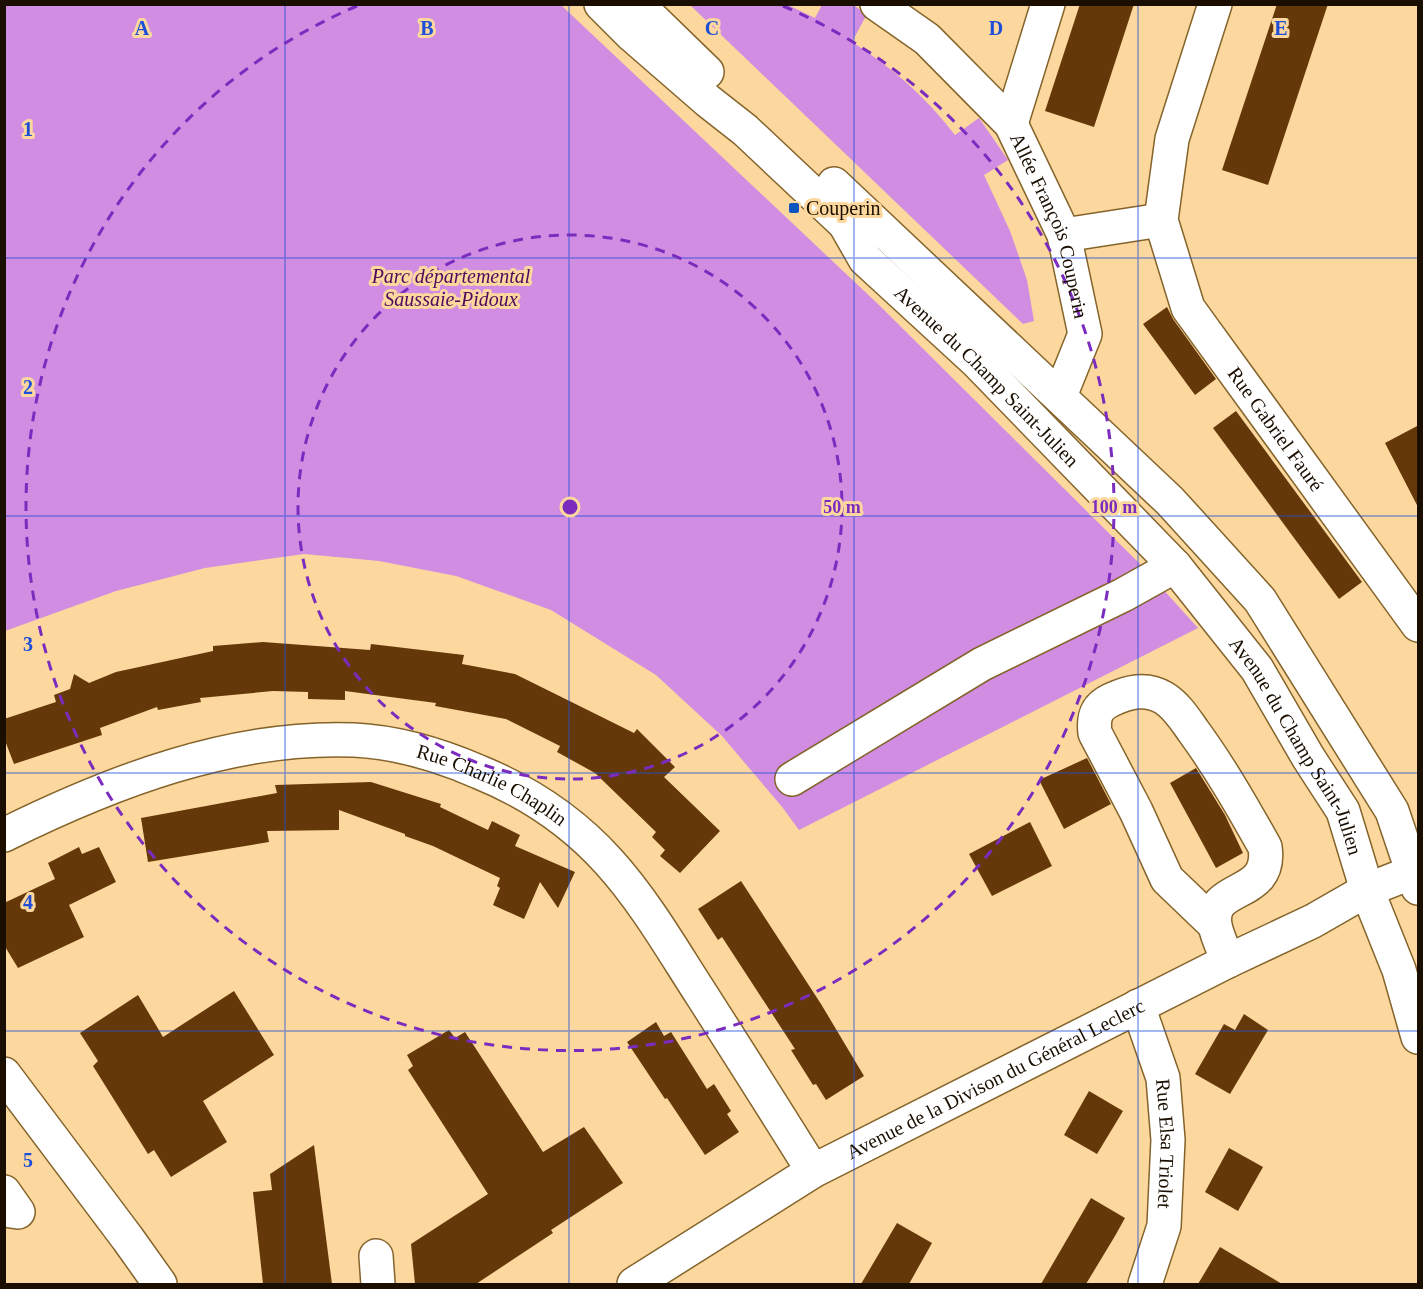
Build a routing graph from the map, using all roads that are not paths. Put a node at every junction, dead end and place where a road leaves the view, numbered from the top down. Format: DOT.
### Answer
graph roads {
  1 [pos="601,4"];
  2 [pos="610,4"];
  3 [pos="877,4"];
  4 [pos="1048,4"];
  5 [pos="1215,4"];
  6 [pos="635,20"];
  7 [pos="1011,124"];
  8 [pos="1161,219"];
  9 [pos="1064,235"];
  10 [pos="1060,396"];
  11 [pos="1014,399"];
  12 [pos="1175,566"];
  13 [pos="1419,625"];
  14 [pos="792,779"];
  15 [pos="4,835"];
  16 [pos="1417,877"];
  17 [pos="1367,890"];
  18 [pos="1215,925"];
  19 [pos="1228,961"];
  20 [pos="1138,1006"];
  21 [pos="1419,1037"];
  22 [pos="4,1074"];
  23 [pos="813,1171"];
  24 [pos="4,1192"];
  25 [pos="4,1210"];
  26 [pos="159,1284"];
  27 [pos="634,1284"];
  28 [pos="1145,1284"];
  1 -- 6 [label="street, Avenue du Champ Saint-Julien"];
  2 -- 6 [label="street"];
  3 -- 7 [label="street, Allée François Couperin"];
  4 -- 7 [label="street, Allée François Couperin"];
  5 -- 8 [label="street, Rue Gabriel Fauré"];
  6 -- 10 [label="street, Avenue du Champ Saint-Julien"];
  6 -- 11 [label="street, Avenue du Champ Saint-Julien"];
  7 -- 9 [label="street, Allée François Couperin"];
  8 -- 9 [label="street"];
  8 -- 13 [label="street, Rue Gabriel Fauré"];
  9 -- 10 [label="street, Allée François Couperin"];
  10 -- 11 [label="street"];
  10 -- 16 [label="street, Avenue du Champ Saint-Julien"];
  11 -- 12 [label="street, Avenue du Champ Saint-Julien"];
  12 -- 14 [label="street"];
  12 -- 17 [label="street, Avenue du Champ Saint-Julien"];
  15 -- 23 [label="street, Rue Charlie Chaplin"];
  16 -- 17 [label="street, Avenue de la Divison du Général Leclerc"];
  17 -- 19 [label="street, Avenue de la Divison du Général Leclerc"];
  17 -- 21 [label="street, Avenue du Champ Saint-Julien"];
  18 -- 18 [label="street"];
  18 -- 19 [label="street"];
  19 -- 20 [label="street, Avenue de la Divison du Général Leclerc"];
  20 -- 23 [label="street, Avenue de la Divison du Général Leclerc"];
  20 -- 28 [label="street, Rue Elsa Triolet"];
  22 -- 26 [label="street"];
  23 -- 27 [label="street, Avenue de la Divison du Général Leclerc"];
  24 -- 25 [label="street"];
}
